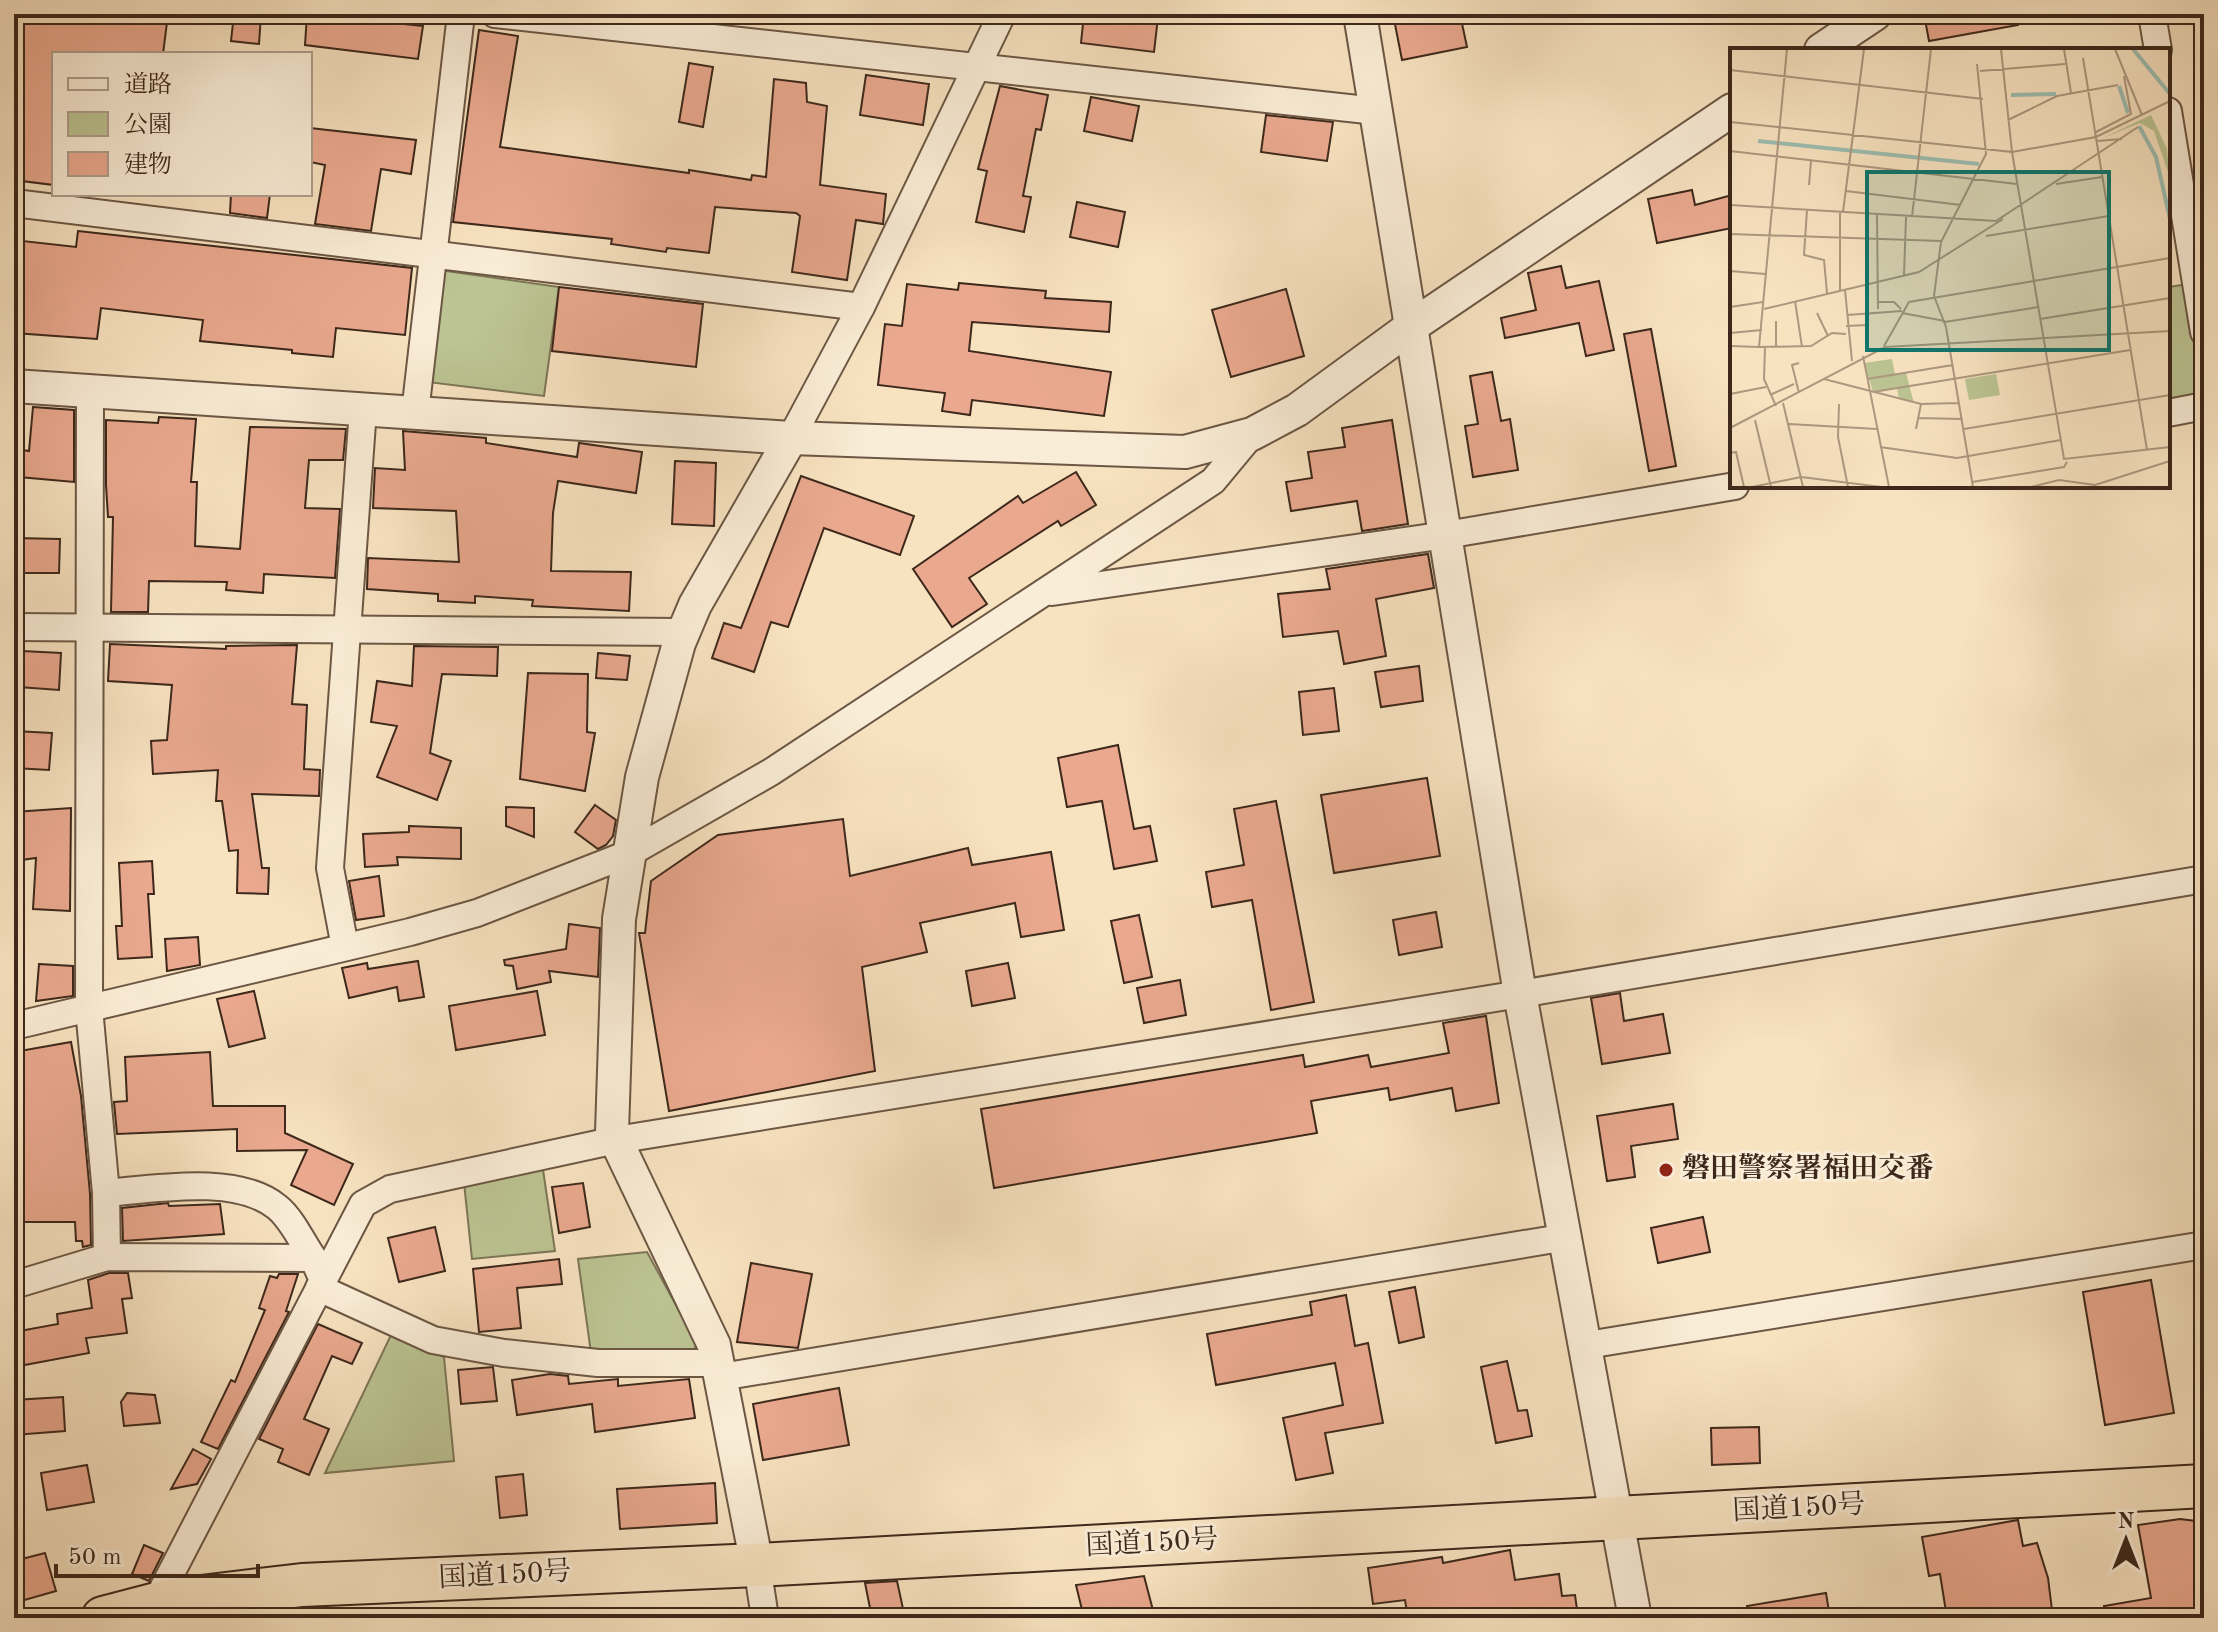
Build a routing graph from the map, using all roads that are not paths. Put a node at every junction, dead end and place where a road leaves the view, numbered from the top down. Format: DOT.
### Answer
graph roads {
  1 [pos="461,14"];
  2 [pos="495,14"];
  3 [pos="1002,14"];
  4 [pos="1360,14"];
  5 [pos="1875,14"];
  6 [pos="2152,14"];
  7 [pos="1824,48"];
  8 [pos="2154,48"];
  9 [pos="976,66"];
  10 [pos="1376,111"];
  11 [pos="1730,112"];
  12 [pos="2170,123"];
  13 [pos="14,203"];
  14 [pos="434,256"];
  15 [pos="861,307"];
  16 [pos="1412,326"];
  17 [pos="2204,332"];
  18 [pos="14,386"];
  19 [pos="90,392"];
  20 [pos="2204,406"];
  21 [pos="363,409"];
  22 [pos="415,413"];
  23 [pos="2170,413"];
  24 [pos="1252,434"];
  25 [pos="791,438"];
  26 [pos="1730,487"];
  27 [pos="1446,535"];
  28 [pos="1044,593"];
  29 [pos="14,627"];
  30 [pos="90,628"];
  31 [pos="346,630"];
  32 [pos="684,632"];
  33 [pos="628,854"];
  34 [pos="2204,879"];
  35 [pos="345,947"];
  36 [pos="1520,994"];
  37 [pos="89,1008"];
  38 [pos="14,1026"];
  39 [pos="616,1140"];
  40 [pos="106,1193"];
  41 [pos="1567,1237"];
  42 [pos="2204,1245"];
  43 [pos="107,1257"];
  44 [pos="318,1276"];
  45 [pos="14,1285"];
  46 [pos="1587,1345"];
  47 [pos="719,1370"];
  48 [pos="2204,1486"];
  49 [pos="1619,1519"];
  50 [pos="757,1565"];
  51 [pos="155,1604"];
  52 [pos="103,1618"];
  53 [pos="765,1618"];
  54 [pos="1635,1618"];
  1 -- 14 [label="street"];
  2 -- 9 [label="street"];
  3 -- 9 [label="street"];
  4 -- 10 [label="street"];
  5 -- 7 [label="street"];
  6 -- 8 [label="street"];
  9 -- 10 [label="street"];
  9 -- 15 [label="street"];
  10 -- 16 [label="street"];
  11 -- 16 [label="street"];
  12 -- 17 [label="street"];
  13 -- 14 [label="street"];
  14 -- 15 [label="street"];
  14 -- 22 [label="street"];
  15 -- 25 [label="street"];
  16 -- 24 [label="street"];
  16 -- 27 [label="street"];
  18 -- 19 [label="street"];
  19 -- 21 [label="street"];
  19 -- 30 [label="street"];
  20 -- 23 [label="street"];
  21 -- 22 [label="street"];
  21 -- 31 [label="street"];
  22 -- 25 [label="street"];
  24 -- 25 [label="street"];
  24 -- 28 [label="street"];
  25 -- 32 [label="street"];
  26 -- 27 [label="street"];
  27 -- 28 [label="street"];
  27 -- 36 [label="street"];
  28 -- 33 [label="street"];
  29 -- 30 [label="street"];
  30 -- 31 [label="street"];
  30 -- 37 [label="street"];
  31 -- 32 [label="street"];
  31 -- 35 [label="street"];
  32 -- 33 [label="street"];
  33 -- 35 [label="street"];
  33 -- 39 [label="street"];
  34 -- 36 [label="street"];
  35 -- 37 [label="street"];
  36 -- 39 [label="street"];
  36 -- 41 [label="street"];
  37 -- 38 [label="street"];
  37 -- 40 [label="street"];
  39 -- 44 [label="street"];
  39 -- 47 [label="street"];
  40 -- 43 [label="street"];
  40 -- 44 [label="street"];
  41 -- 46 [label="street"];
  41 -- 47 [label="street"];
  42 -- 46 [label="street"];
  43 -- 44 [label="street"];
  43 -- 45 [label="street"];
  44 -- 47 [label="street"];
  44 -- 51 [label="street"];
  46 -- 49 [label="street"];
  47 -- 50 [label="street"];
  48 -- 49 [label="highway, 国道150号"];
  49 -- 50 [label="highway, 国道150号"];
  49 -- 54 [label="street"];
  50 -- 51 [label="highway, 国道150号"];
  50 -- 53 [label="street"];
  51 -- 52 [label="highway, 国道150号"];
}
